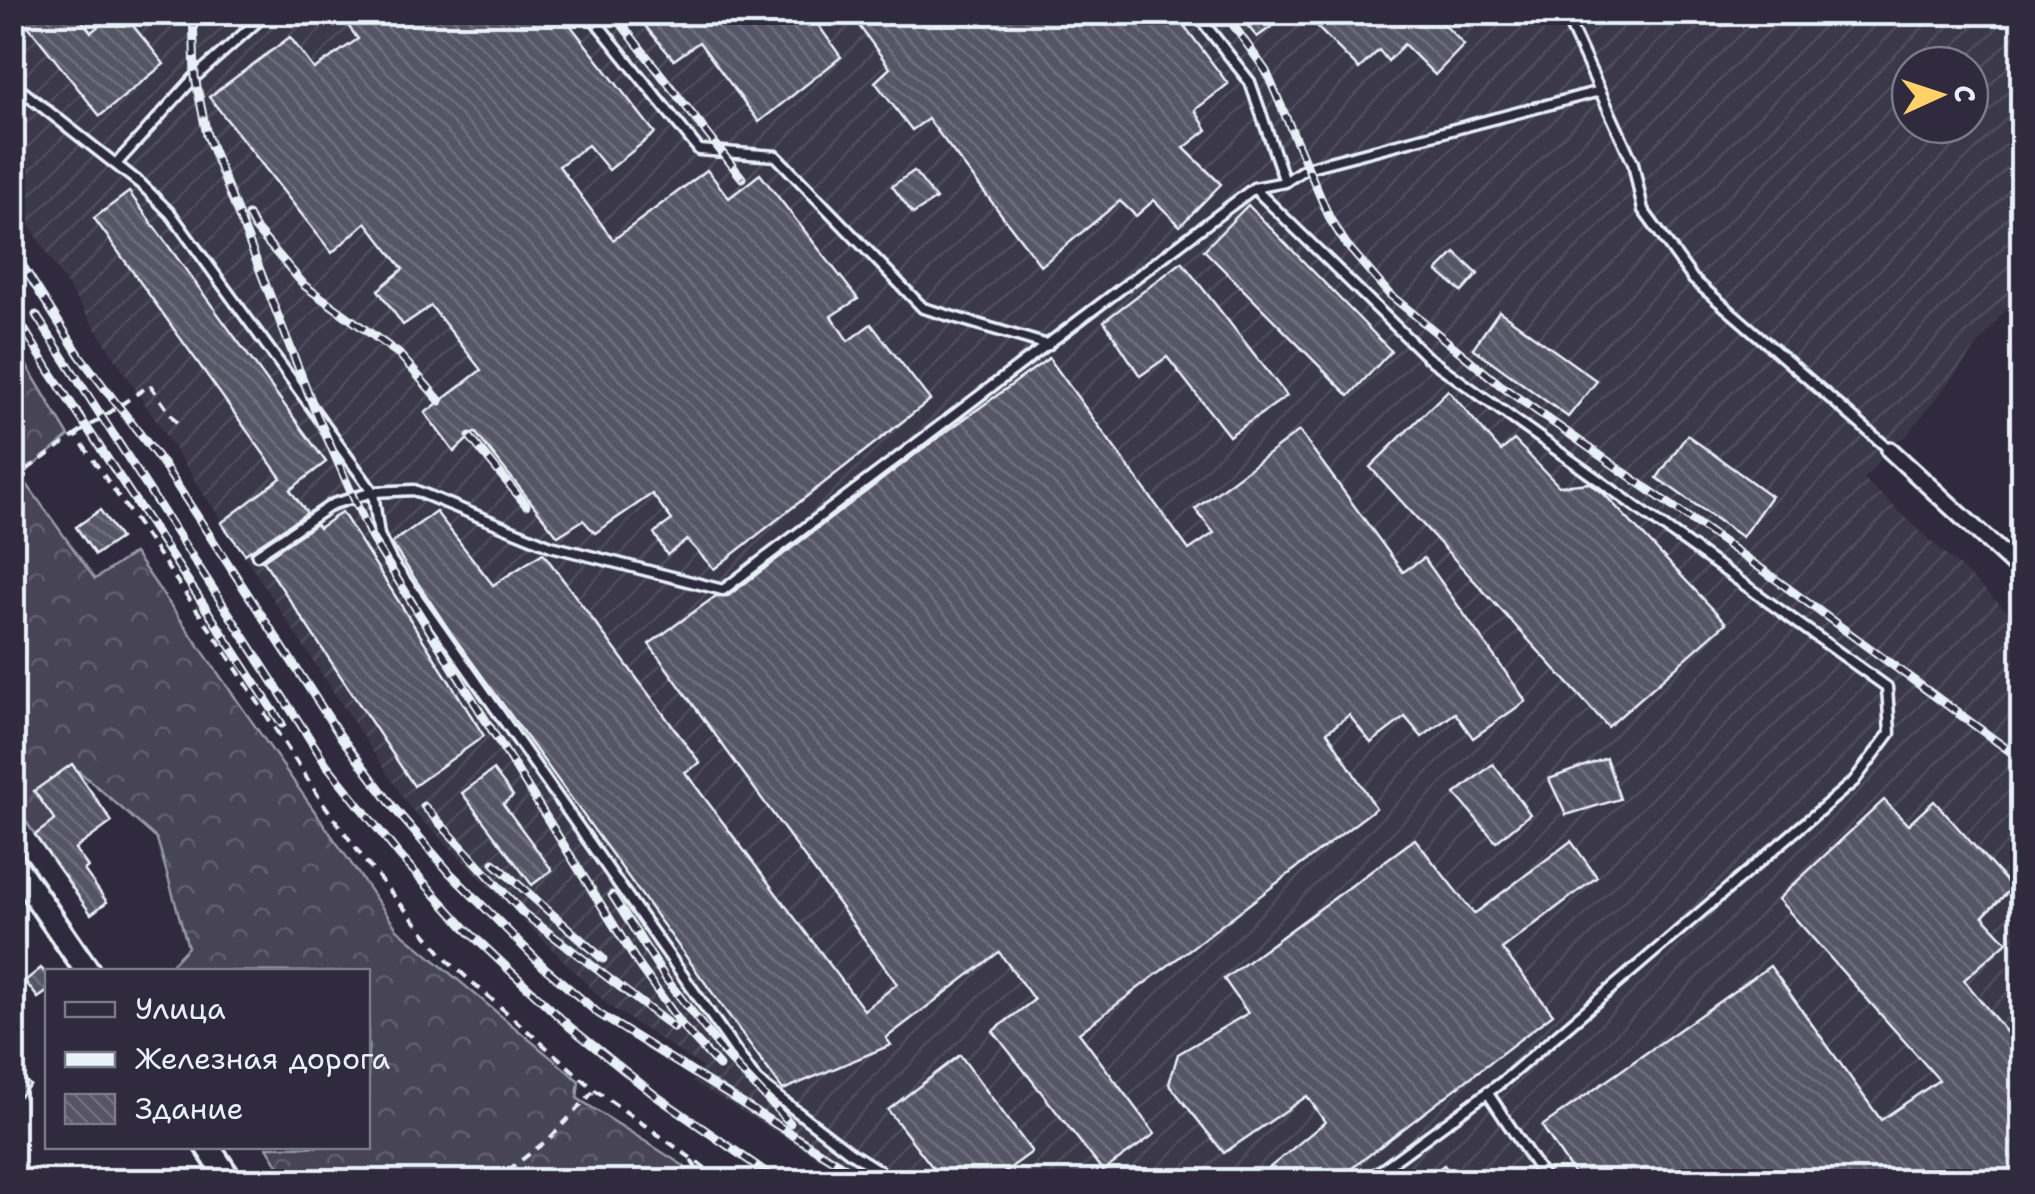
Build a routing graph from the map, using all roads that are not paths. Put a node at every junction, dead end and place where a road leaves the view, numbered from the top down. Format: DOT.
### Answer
graph roads {
  1 [pos="268,12"];
  2 [pos="588,12"];
  3 [pos="1196,12"];
  4 [pos="1564,12"];
  5 [pos="12,83"];
  6 [pos="1600,91"];
  7 [pos="116,164"];
  8 [pos="1284,182"];
  9 [pos="1254,188"];
  10 [pos="1048,344"];
  11 [pos="1890,450"];
  12 [pos="373,492"];
  13 [pos="258,555"];
  14 [pos="2022,572"];
  15 [pos="12,861"];
  16 [pos="86,969"];
  17 [pos="1487,1092"];
  18 [pos="209,1149"];
  19 [pos="231,1182"];
  20 [pos="898,1182"];
  21 [pos="1365,1182"];
  22 [pos="1547,1182"];
  1 -- 7 [label="lane"];
  2 -- 10 [label="lane"];
  3 -- 8 [label="lane"];
  4 -- 6 [label="lane"];
  5 -- 7 [label="lane"];
  6 -- 8 [label="lane"];
  6 -- 11 [label="lane"];
  7 -- 12 [label="lane"];
  8 -- 9 [label="lane"];
  9 -- 10 [label="lane"];
  9 -- 17 [label="lane"];
  10 -- 12 [label="lane"];
  11 -- 14 [label="street"];
  12 -- 13 [label="lane"];
  12 -- 20 [label="lane"];
  15 -- 16 [label="main road"];
  17 -- 21 [label="lane"];
  17 -- 22 [label="lane"];
  18 -- 19 [label="main road"];
}
